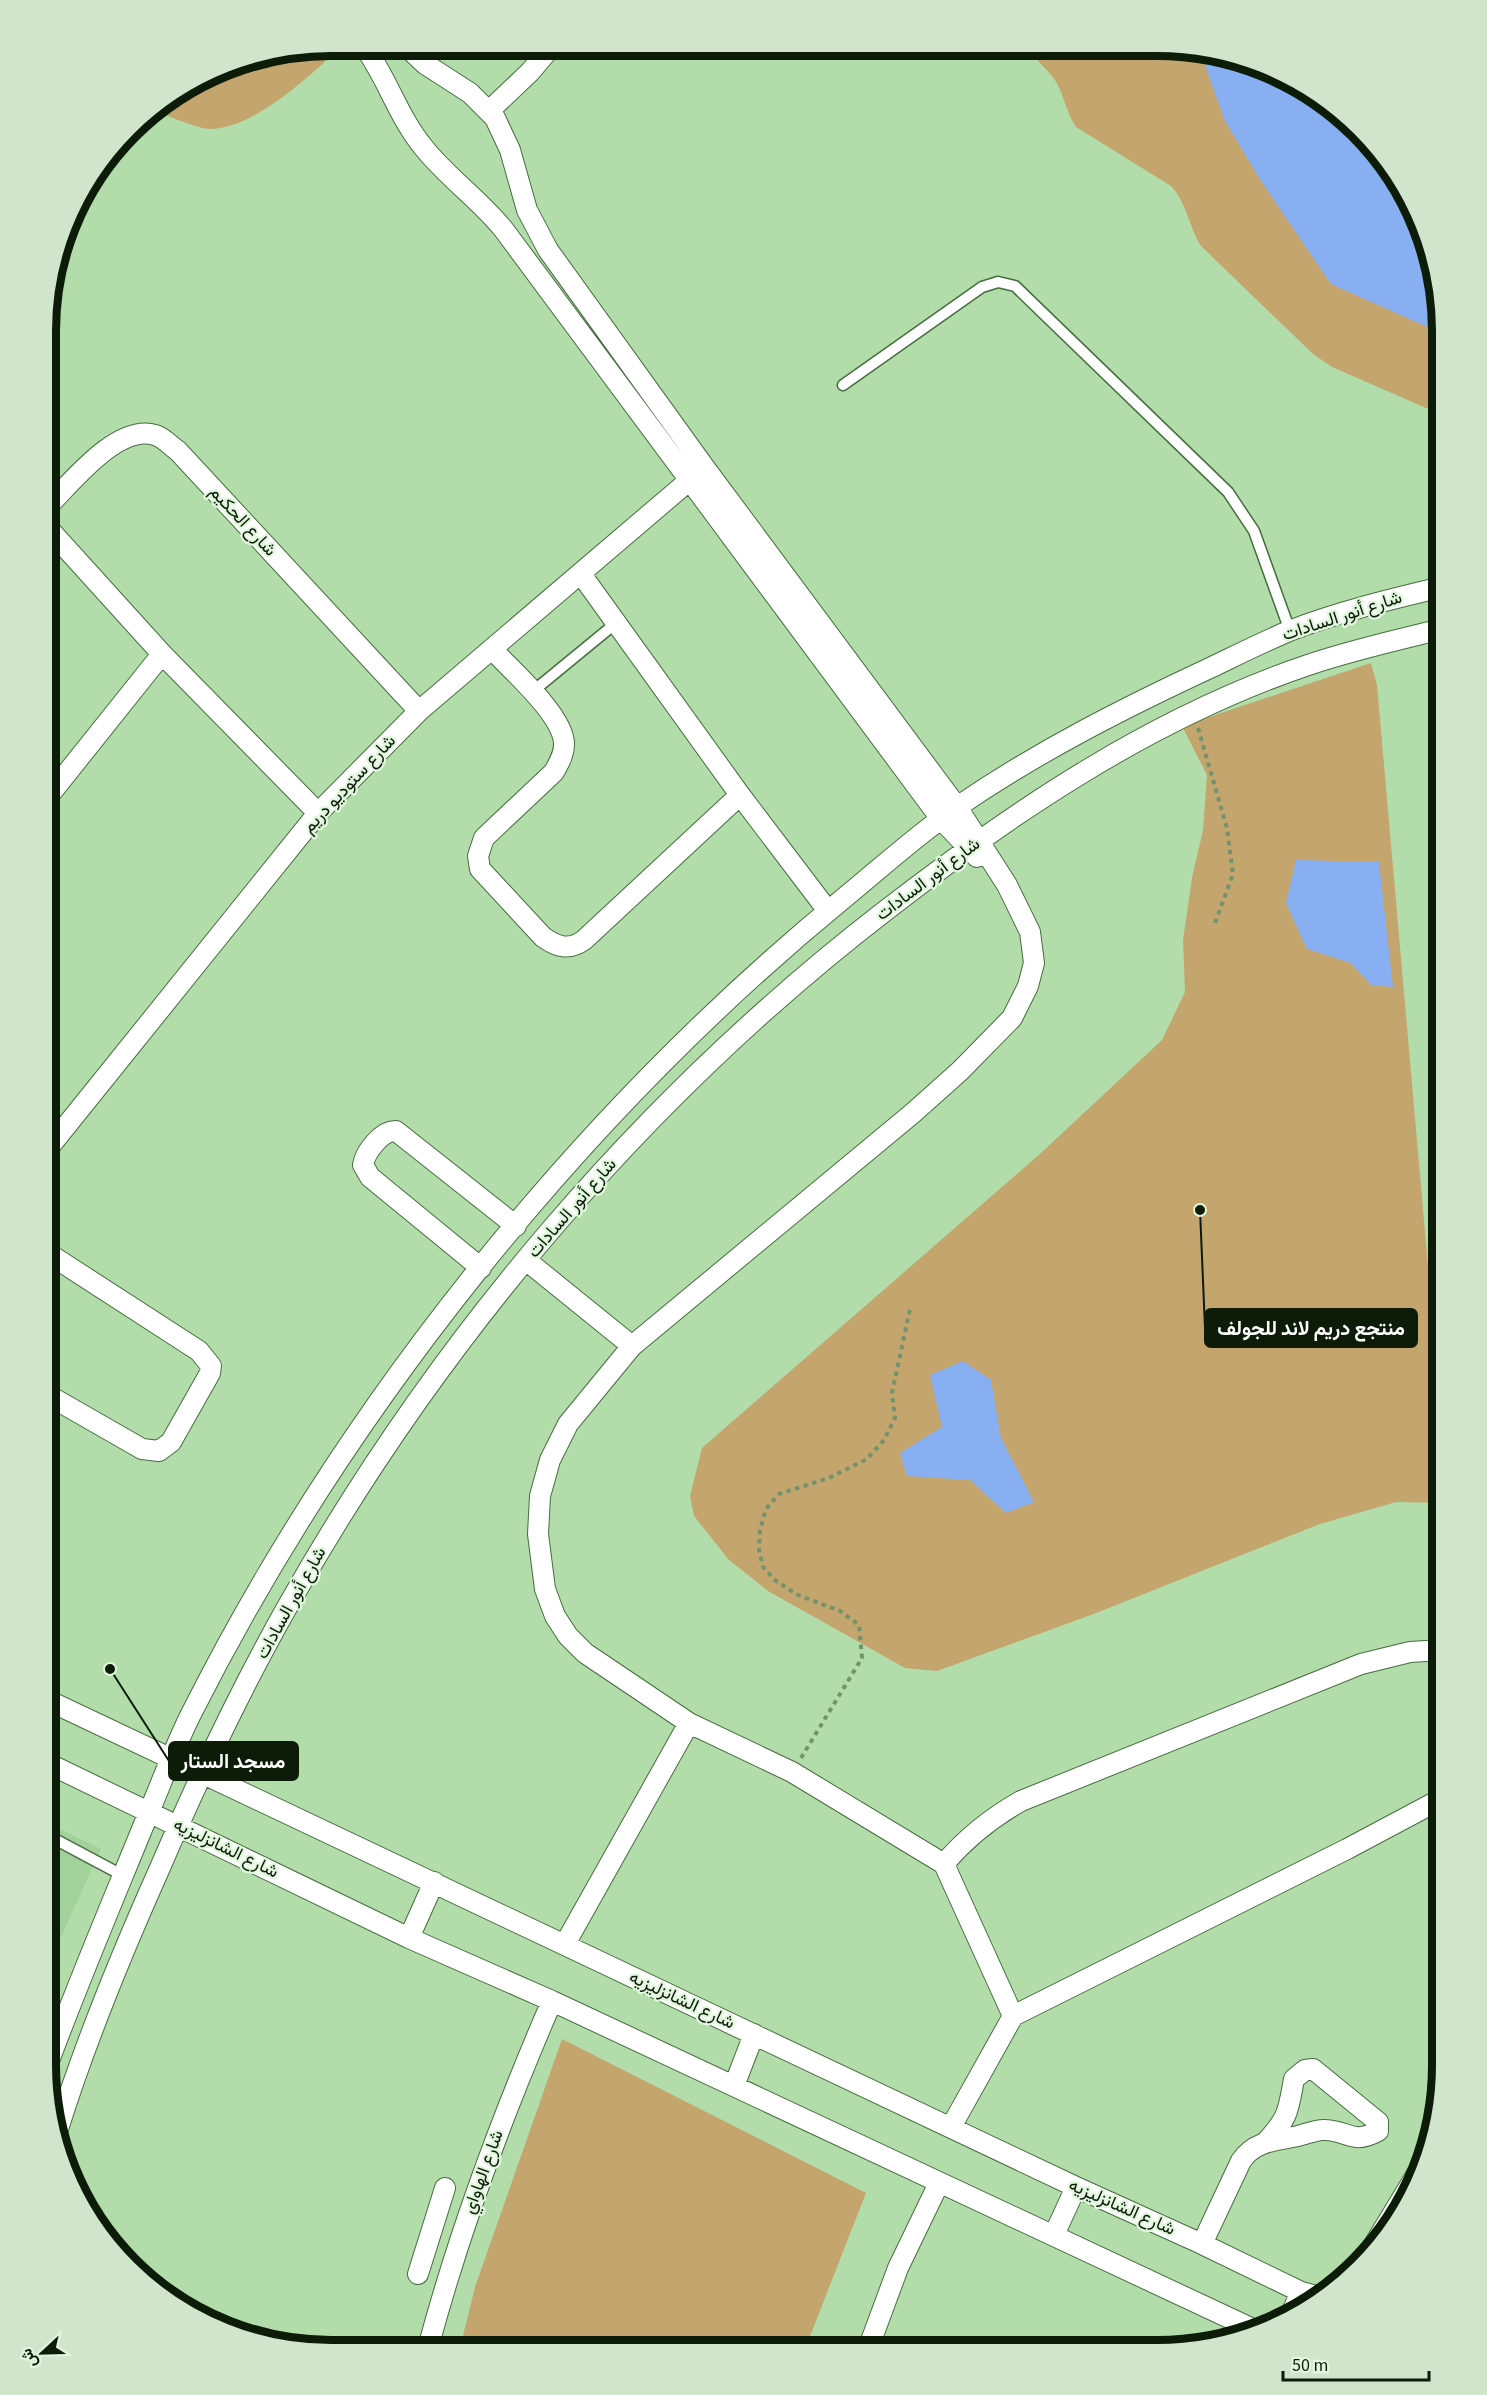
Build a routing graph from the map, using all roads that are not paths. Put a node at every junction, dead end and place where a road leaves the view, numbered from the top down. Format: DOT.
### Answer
graph roads {
  1 [pos="369,56"];
  2 [pos="417,56"];
  3 [pos="544,56"];
  4 [pos="489,111"];
  5 [pos="843,385"];
  6 [pos="705,468"];
  7 [pos="688,481"];
  8 [pos="56,499"];
  9 [pos="56,537"];
  10 [pos="581,574"];
  11 [pos="1432,589"];
  12 [pos="616,623"];
  13 [pos="1290,631"];
  14 [pos="1432,632"];
  15 [pos="493,650"];
  16 [pos="162,654"];
  17 [pos="532,692"];
  18 [pos="419,711"];
  19 [pos="56,787"];
  20 [pos="740,795"];
  21 [pos="957,807"];
  22 [pos="318,813"];
  23 [pos="941,819"];
  24 [pos="973,844"];
  25 [pos="828,911"];
  26 [pos="56,1140"];
  27 [pos="516,1226"];
  28 [pos="56,1258"];
  29 [pos="527,1261"];
  30 [pos="481,1268"];
  31 [pos="632,1346"];
  32 [pos="56,1400"];
  33 [pos="1432,1651"];
  34 [pos="56,1704"];
  35 [pos="689,1723"];
  36 [pos="171,1756"];
  37 [pos="56,1767"];
  38 [pos="203,1771"];
  39 [pos="1432,1804"];
  40 [pos="150,1811"];
  41 [pos="179,1824"];
  42 [pos="56,1840"];
  43 [pos="944,1864"];
  44 [pos="122,1875"];
  45 [pos="434,1882"];
  46 [pos="409,1938"];
  47 [pos="565,1944"];
  48 [pos="552,2001"];
  49 [pos="1013,2016"];
  50 [pos="754,2034"];
  51 [pos="56,2043"];
  52 [pos="734,2086"];
  53 [pos="61,2119"];
  54 [pos="951,2127"];
  55 [pos="1266,2142"];
  56 [pos="939,2183"];
  57 [pos="1076,2187"];
  58 [pos="445,2188"];
  59 [pos="435,2219"];
  60 [pos="464,2227"];
  61 [pos="1054,2235"];
  62 [pos="1202,2244"];
  63 [pos="427,2246"];
  64 [pos="454,2254"];
  65 [pos="418,2274"];
  66 [pos="1308,2294"];
  67 [pos="1245,2325"];
  68 [pos="430,2340"];
  69 [pos="871,2340"];
  1 -- 7 [label="street"];
  2 -- 4 [label="street"];
  3 -- 4 [label="street"];
  4 -- 6 [label="street"];
  5 -- 13 [label="lane"];
  6 -- 7 [label="street, شارع ستوديو دريم"];
  6 -- 21 [label="street"];
  7 -- 10 [label="street, شارع ستوديو دريم"];
  7 -- 23 [label="street"];
  8 -- 18 [label="street, شارع الحكيم"];
  9 -- 16 [label="street"];
  10 -- 12 [label="street"];
  10 -- 15 [label="street, شارع ستوديو دريم"];
  11 -- 13 [label="street, شارع أنور السادات"];
  12 -- 17 [label="lane"];
  12 -- 20 [label="street"];
  13 -- 21 [label="street, شارع أنور السادات"];
  14 -- 24 [label="street, شارع أنور السادات"];
  15 -- 17 [label="street"];
  15 -- 18 [label="street, شارع ستوديو دريم"];
  16 -- 19 [label="street"];
  16 -- 22 [label="street"];
  17 -- 20 [label="street"];
  18 -- 22 [label="street, شارع ستوديو دريم"];
  20 -- 25 [label="street"];
  21 -- 23 [label="street, شارع أنور السادات"];
  21 -- 24 [label="street"];
  22 -- 26 [label="street, شارع ستوديو دريم"];
  23 -- 24 [label="street"];
  23 -- 25 [label="street, شارع أنور السادات"];
  24 -- 29 [label="street, شارع أنور السادات"];
  24 -- 31 [label="street"];
  25 -- 27 [label="street, شارع أنور السادات"];
  27 -- 30 [label="street, شارع أنور السادات"];
  27 -- 30 [label="street"];
  28 -- 32 [label="street"];
  29 -- 31 [label="street"];
  29 -- 38 [label="street, شارع أنور السادات"];
  30 -- 36 [label="street, شارع أنور السادات"];
  31 -- 35 [label="street"];
  33 -- 43 [label="street"];
  34 -- 36 [label="street, شارع الشانزليزيه"];
  35 -- 43 [label="street"];
  35 -- 47 [label="street"];
  36 -- 38 [label="street, شارع الشانزليزيه"];
  36 -- 40 [label="street, شارع أنور السادات"];
  37 -- 40 [label="street, شارع الشانزليزيه"];
  38 -- 41 [label="street, شارع أنور السادات"];
  38 -- 45 [label="street, شارع الشانزليزيه"];
  39 -- 49 [label="street"];
  40 -- 41 [label="street, شارع الشانزليزيه"];
  40 -- 44 [label="street, شارع أنور السادات"];
  41 -- 46 [label="street, شارع الشانزليزيه"];
  41 -- 53 [label="street, شارع أنور السادات"];
  42 -- 44 [label="lane"];
  43 -- 49 [label="street"];
  44 -- 51 [label="street, شارع أنور السادات"];
  45 -- 46 [label="street"];
  45 -- 47 [label="street, شارع الشانزليزيه"];
  46 -- 48 [label="street, شارع الشانزليزيه"];
  47 -- 50 [label="street, شارع الشانزليزيه"];
  48 -- 52 [label="street, شارع الشانزليزيه"];
  48 -- 60 [label="street, شارع الهاواي"];
  49 -- 54 [label="street"];
  50 -- 52 [label="street"];
  50 -- 54 [label="street, شارع الشانزليزيه"];
  52 -- 56 [label="street, شارع الشانزليزيه"];
  54 -- 57 [label="street, شارع الشانزليزيه"];
  55 -- 55 [label="street"];
  55 -- 62 [label="street"];
  56 -- 61 [label="street, شارع الشانزليزيه"];
  56 -- 69 [label="street"];
  57 -- 61 [label="street"];
  57 -- 62 [label="street, شارع الشانزليزيه"];
  58 -- 59 [label="street"];
  59 -- 60 [label="street"];
  59 -- 63 [label="street"];
  60 -- 64 [label="street, شارع الهاواي"];
  61 -- 67 [label="street, شارع الشانزليزيه"];
  62 -- 66 [label="street, شارع الشانزليزيه"];
  63 -- 64 [label="street"];
  63 -- 65 [label="street"];
  64 -- 68 [label="street, شارع الهاواي"];
}
